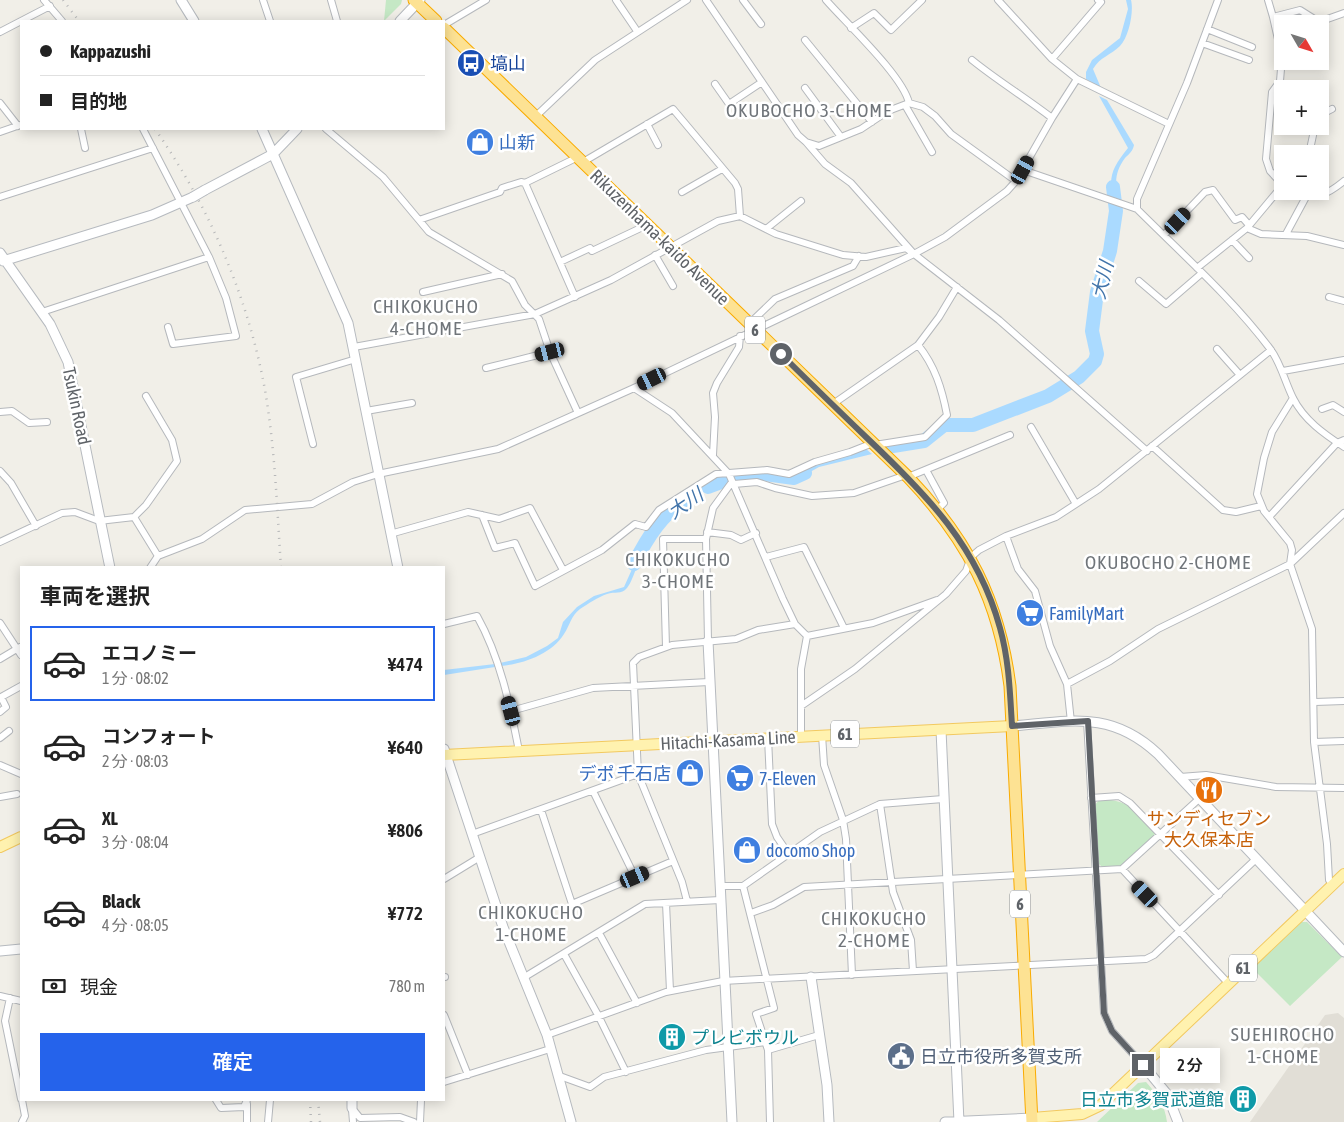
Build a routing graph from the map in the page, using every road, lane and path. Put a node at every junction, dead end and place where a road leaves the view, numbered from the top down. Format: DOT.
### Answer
graph roads {
  1 [pos="44,0"];
  2 [pos="181,0"];
  3 [pos="263,0"];
  4 [pos="331,0"];
  5 [pos="486,0"];
  6 [pos="616,0"];
  7 [pos="686,0"];
  8 [pos="706,0"];
  9 [pos="743,0"];
  10 [pos="826,0"];
  11 [pos="922,0"];
  12 [pos="998,0"];
  13 [pos="1098,0"];
  14 [pos="1218,0"];
  15 [pos="1268,0"];
  16 [pos="417,1"];
  17 [pos="50,6"];
  18 [pos="1344,12"];
  19 [pos="1273,17"];
  20 [pos="23,20"];
  21 [pos="61,20"];
  22 [pos="193,20"];
  23 [pos="270,20"];
  24 [pos="337,20"];
  25 [pos="401,20"];
  26 [pos="435,20"];
  27 [pos="20,22"];
  28 [pos="761,24"];
  29 [pos="445,26"];
  30 [pos="445,28"];
  31 [pos="851,28"];
  32 [pos="1207,29"];
  33 [pos="638,31"];
  34 [pos="0,32"];
  35 [pos="806,40"];
  36 [pos="1202,44"];
  37 [pos="1252,46"];
  38 [pos="1052,59"];
  39 [pos="972,60"];
  40 [pos="1249,60"];
  41 [pos="1077,80"];
  42 [pos="1280,80"];
  43 [pos="762,82"];
  44 [pos="715,84"];
  45 [pos="805,88"];
  46 [pos="1274,89"];
  47 [pos="0,103"];
  48 [pos="907,104"];
  49 [pos="1332,109"];
  50 [pos="1329,111"];
  51 [pos="535,117"];
  52 [pos="1052,118"];
  53 [pos="872,122"];
  54 [pos="647,124"];
  55 [pos="1169,124"];
  56 [pos="19,125"];
  57 [pos="81,130"];
  58 [pos="144,130"];
  59 [pos="262,130"];
  60 [pos="296,130"];
  61 [pos="327,130"];
  62 [pos="0,132"];
  63 [pos="841,137"];
  64 [pos="806,142"];
  65 [pos="658,145"];
  66 [pos="85,148"];
  67 [pos="153,148"];
  68 [pos="932,152"];
  69 [pos="273,154"];
  70 [pos="580,160"];
  71 [pos="722,169"];
  72 [pos="1023,170"];
  73 [pos="1274,176"];
  74 [pos="1344,181"];
  75 [pos="1016,182"];
  76 [pos="525,183"];
  77 [pos="682,192"];
  78 [pos="1329,192"];
  79 [pos="1274,195"];
  80 [pos="0,197"];
  81 [pos="1304,200"];
  82 [pos="801,201"];
  83 [pos="182,202"];
  84 [pos="1137,209"];
  85 [pos="740,216"];
  86 [pos="419,220"];
  87 [pos="647,224"];
  88 [pos="1248,226"];
  89 [pos="766,229"];
  90 [pos="1286,234"];
  91 [pos="1164,235"];
  92 [pos="1232,240"];
  93 [pos="1344,245"];
  94 [pos="670,248"];
  95 [pos="914,254"];
  96 [pos="209,256"];
  97 [pos="655,256"];
  98 [pos="859,256"];
  99 [pos="2,258"];
  100 [pos="1249,258"];
  101 [pos="560,262"];
  102 [pos="1199,271"];
  103 [pos="502,274"];
  104 [pos="1139,281"];
  105 [pos="673,286"];
  106 [pos="957,287"];
  107 [pos="423,292"];
  108 [pos="575,297"];
  109 [pos="1329,297"];
  110 [pos="1344,301"];
  111 [pos="42,312"];
  112 [pos="536,314"];
  113 [pos="168,327"];
  114 [pos="752,327"];
  115 [pos="740,336"];
  116 [pos="918,345"];
  117 [pos="354,347"];
  118 [pos="1217,350"];
  119 [pos="1271,350"];
  120 [pos="550,352"];
  121 [pos="356,359"];
  122 [pos="1344,360"];
  123 [pos="486,368"];
  124 [pos="1283,371"];
  125 [pos="1240,375"];
  126 [pos="634,388"];
  127 [pos="146,396"];
  128 [pos="1293,398"];
  129 [pos="412,403"];
  130 [pos="833,404"];
  131 [pos="1322,408"];
  132 [pos="366,411"];
  133 [pos="0,412"];
  134 [pos="1344,412"];
  135 [pos="578,413"];
  136 [pos="47,422"];
  137 [pos="1031,427"];
  138 [pos="1010,435"];
  139 [pos="1344,440"];
  140 [pos="1337,443"];
  141 [pos="313,444"];
  142 [pos="874,444"];
  143 [pos="1344,447"];
  144 [pos="1150,449"];
  145 [pos="713,455"];
  146 [pos="926,470"];
  147 [pos="0,471"];
  148 [pos="378,474"];
  149 [pos="729,474"];
  150 [pos="907,476"];
  151 [pos="733,483"];
  152 [pos="1076,504"];
  153 [pos="1261,506"];
  154 [pos="1276,508"];
  155 [pos="938,509"];
  156 [pos="1344,514"];
  157 [pos="482,515"];
  158 [pos="134,517"];
  159 [pos="1269,517"];
  160 [pos="100,521"];
  161 [pos="1277,524"];
  162 [pos="36,526"];
  163 [pos="707,532"];
  164 [pos="756,533"];
  165 [pos="390,534"];
  166 [pos="1006,536"];
  167 [pos="706,540"];
  168 [pos="0,542"];
  169 [pos="158,556"];
  170 [pos="766,556"];
  171 [pos="971,557"];
  172 [pos="1290,564"];
  173 [pos="110,566"];
  174 [pos="151,566"];
  175 [pos="398,566"];
  176 [pos="563,570"];
  177 [pos="942,598"];
  178 [pos="0,623"];
  179 [pos="445,624"];
  180 [pos="795,624"];
  181 [pos="844,628"];
  182 [pos="807,636"];
  183 [pos="708,640"];
  184 [pos="19,647"];
  185 [pos="666,647"];
  186 [pos="0,659"];
  187 [pos="709,682"];
  188 [pos="1067,684"];
  189 [pos="20,687"];
  190 [pos="633,687"];
  191 [pos="1315,702"];
  192 [pos="1344,702"];
  193 [pos="801,706"];
  194 [pos="511,711"];
  195 [pos="0,712"];
  196 [pos="1088,721"];
  197 [pos="1071,722"];
  198 [pos="1012,726"];
  199 [pos="941,730"];
  200 [pos="9,731"];
  201 [pos="822,735"];
  202 [pos="801,737"];
  203 [pos="0,738"];
  204 [pos="768,738"];
  205 [pos="1344,741"];
  206 [pos="712,742"];
  207 [pos="1314,742"];
  208 [pos="637,744"];
  209 [pos="519,751"];
  210 [pos="445,754"];
  211 [pos="445,757"];
  212 [pos="0,765"];
  213 [pos="20,774"];
  214 [pos="638,774"];
  215 [pos="1180,777"];
  216 [pos="1318,788"];
  217 [pos="1344,788"];
  218 [pos="593,791"];
  219 [pos="17,794"];
  220 [pos="0,797"];
  221 [pos="1091,798"];
  222 [pos="1200,798"];
  223 [pos="943,799"];
  224 [pos="880,804"];
  225 [pos="541,810"];
  226 [pos="843,820"];
  227 [pos="472,834"];
  228 [pos="1160,834"];
  229 [pos="20,837"];
  230 [pos="0,847"];
  231 [pos="788,853"];
  232 [pos="480,857"];
  233 [pos="1256,859"];
  234 [pos="673,861"];
  235 [pos="1122,869"];
  236 [pos="1095,871"];
  237 [pos="1344,874"];
  238 [pos="1018,875"];
  239 [pos="635,877"];
  240 [pos="445,878"];
  241 [pos="946,879"];
  242 [pos="892,882"];
  243 [pos="1332,884"];
  244 [pos="848,885"];
  245 [pos="720,886"];
  246 [pos="743,886"];
  247 [pos="1218,895"];
  248 [pos="720,900"];
  249 [pos="687,901"];
  250 [pos="666,903"];
  251 [pos="1304,910"];
  252 [pos="751,913"];
  253 [pos="1181,930"];
  254 [pos="600,932"];
  255 [pos="20,949"];
  256 [pos="1343,949"];
  257 [pos="0,951"];
  258 [pos="564,954"];
  259 [pos="1101,962"];
  260 [pos="1024,966"];
  261 [pos="951,970"];
  262 [pos="914,971"];
  263 [pos="852,975"];
  264 [pos="811,977"];
  265 [pos="523,978"];
  266 [pos="767,978"];
  267 [pos="723,981"];
  268 [pos="1228,983"];
  269 [pos="670,991"];
  270 [pos="0,996"];
  271 [pos="10,998"];
  272 [pos="20,1001"];
  273 [pos="637,1003"];
  274 [pos="598,1015"];
  275 [pos="445,1018"];
  276 [pos="547,1035"];
  277 [pos="819,1035"];
  278 [pos="766,1042"];
  279 [pos="550,1049"];
  280 [pos="727,1049"];
  281 [pos="768,1050"];
  282 [pos="1143,1065"];
  283 [pos="626,1072"];
  284 [pos="468,1075"];
  285 [pos="557,1075"];
  286 [pos="445,1082"];
  287 [pos="20,1094"];
  288 [pos="21,1101"];
  289 [pos="217,1101"];
  290 [pos="247,1101"];
  291 [pos="270,1101"];
  292 [pos="421,1101"];
  293 [pos="352,1104"];
  294 [pos="1032,1120"];
  295 [pos="22,1122"];
  296 [pos="247,1122"];
  297 [pos="268,1122"];
  298 [pos="354,1122"];
  299 [pos="414,1122"];
  300 [pos="420,1122"];
  301 [pos="571,1122"];
  302 [pos="732,1122"];
  303 [pos="770,1122"];
  304 [pos="829,1122"];
  305 [pos="945,1122"];
  306 [pos="959,1122"];
  307 [pos="1178,1122"];
  1 -- 17 [label="street"];
  2 -- 22 [label="street"];
  3 -- 23 [label="street"];
  4 -- 24 [label="street"];
  5 -- 29 [label="street"];
  6 -- 33 [label="street"];
  7 -- 33 [label="street"];
  8 -- 43 [label="street"];
  9 -- 28 [label="street"];
  10 -- 31 [label="street"];
  11 -- 31 [label="street"];
  12 -- 38 [label="street"];
  13 -- 38 [label="street"];
  14 -- 32 [label="street"];
  15 -- 19 [label="street"];
  16 -- 25 [label="street"];
  16 -- 26 [label="highway"];
  17 -- 20 [label="street"];
  17 -- 21 [label="street"];
  18 -- 19 [label="street"];
  19 -- 42 [label="street"];
  27 -- 34 [label="street"];
  30 -- 51 [label="highway, Rikuzenhama-kaido Avenue / 6"];
  31 -- 48 [label="street"];
  32 -- 36 [label="street"];
  32 -- 37 [label="street"];
  33 -- 51 [label="street"];
  35 -- 53 [label="street"];
  36 -- 40 [label="street"];
  36 -- 55 [label="street"];
  38 -- 41 [label="street"];
  39 -- 52 [label="street"];
  41 -- 52 [label="street"];
  41 -- 55 [label="street"];
  43 -- 44 [label="street"];
  43 -- 64 [label="street"];
  45 -- 63 [label="street"];
  46 -- 73 [label="street"];
  47 -- 56 [label="street"];
  48 -- 53 [label="street"];
  48 -- 68 [label="street"];
  48 -- 75 [label="street"];
  49 -- 50 [label="street"];
  51 -- 70 [label="highway, Rikuzenhama-kaido Avenue / 6"];
  52 -- 72 [label="street"];
  53 -- 63 [label="street"];
  54 -- 65 [label="street"];
  54 -- 70 [label="street"];
  54 -- 71 [label="street"];
  55 -- 84 [label="street"];
  56 -- 62 [label="street"];
  57 -- 66 [label="street"];
  58 -- 67 [label="street"];
  59 -- 69 [label="street"];
  60 -- 69 [label="street"];
  61 -- 86 [label="street"];
  63 -- 64 [label="street"];
  64 -- 95 [label="street"];
  67 -- 80 [label="street"];
  67 -- 83 [label="street"];
  69 -- 83 [label="street, bridge"];
  69 -- 117 [label="street"];
  70 -- 76 [label="street"];
  70 -- 87 [label="highway, Rikuzenhama-kaido Avenue / 6"];
  71 -- 77 [label="street"];
  71 -- 85 [label="street"];
  72 -- 75 [label="street"];
  72 -- 84 [label="street"];
  74 -- 78 [label="street"];
  75 -- 95 [label="street"];
  76 -- 86 [label="street"];
  76 -- 101 [label="street"];
  79 -- 88 [label="street"];
  81 -- 90 [label="street"];
  82 -- 89 [label="street"];
  83 -- 96 [label="street"];
  83 -- 99 [label="street"];
  84 -- 91 [label="street"];
  85 -- 89 [label="street"];
  85 -- 94 [label="street"];
  86 -- 103 [label="street"];
  87 -- 94 [label="highway, Rikuzenhama-kaido Avenue / 6"];
  87 -- 101 [label="street"];
  88 -- 90 [label="street"];
  88 -- 91 [label="street"];
  88 -- 92 [label="street"];
  89 -- 98 [label="street"];
  90 -- 93 [label="street"];
  91 -- 102 [label="street"];
  92 -- 100 [label="street"];
  92 -- 102 [label="street"];
  94 -- 97 [label="street"];
  94 -- 114 [label="highway, Rikuzenhama-kaido Avenue / 6"];
  95 -- 98 [label="street"];
  95 -- 106 [label="street"];
  95 -- 114 [label="street"];
  96 -- 111 [label="street"];
  96 -- 113 [label="street"];
  97 -- 105 [label="street"];
  97 -- 108 [label="street"];
  98 -- 114 [label="street"];
  99 -- 111 [label="street, Tsukin Road"];
  101 -- 108 [label="street"];
  102 -- 104 [label="street"];
  102 -- 119 [label="street"];
  103 -- 107 [label="street"];
  103 -- 112 [label="street"];
  106 -- 116 [label="street"];
  106 -- 144 [label="street"];
  108 -- 112 [label="street"];
  109 -- 110 [label="street"];
  111 -- 160 [label="street, Tsukin Road"];
  112 -- 117 [label="street"];
  112 -- 120 [label="street"];
  114 -- 115 [label="street"];
  114 -- 130 [label="highway, Rikuzenhama-kaido Avenue / 6"];
  115 -- 126 [label="street"];
  115 -- 145 [label="street"];
  116 -- 130 [label="street"];
  116 -- 142 [label="street"];
  117 -- 121 [label="street"];
  118 -- 125 [label="street"];
  119 -- 124 [label="street"];
  119 -- 125 [label="street"];
  120 -- 123 [label="street"];
  120 -- 135 [label="street"];
  121 -- 132 [label="street"];
  121 -- 141 [label="street"];
  122 -- 124 [label="street"];
  124 -- 128 [label="street"];
  125 -- 144 [label="street"];
  126 -- 135 [label="street"];
  126 -- 145 [label="street"];
  127 -- 158 [label="street"];
  128 -- 140 [label="street"];
  128 -- 153 [label="street"];
  129 -- 132 [label="street"];
  130 -- 142 [label="highway, Rikuzenhama-kaido Avenue / 6"];
  131 -- 134 [label="street"];
  132 -- 148 [label="street"];
  133 -- 136 [label="street"];
  135 -- 148 [label="street"];
  137 -- 152 [label="street"];
  138 -- 146 [label="street"];
  139 -- 140 [label="street"];
  140 -- 143 [label="street"];
  140 -- 154 [label="street"];
  142 -- 149 [label="street"];
  142 -- 150 [label="highway, Rikuzenhama-kaido Avenue / 6"];
  144 -- 152 [label="street"];
  144 -- 153 [label="street"];
  145 -- 149 [label="street"];
  146 -- 150 [label="street"];
  146 -- 155 [label="street"];
  147 -- 162 [label="street"];
  148 -- 165 [label="street"];
  148 -- 169 [label="street"];
  149 -- 151 [label="street"];
  149 -- 176 [label="street"];
  150 -- 151 [label="street"];
  150 -- 155 [label="highway, Rikuzenhama-kaido Avenue / 6"];
  151 -- 163 [label="street"];
  151 -- 164 [label="street"];
  152 -- 166 [label="street"];
  153 -- 159 [label="street"];
  154 -- 159 [label="street"];
  154 -- 161 [label="street"];
  155 -- 171 [label="highway, Rikuzenhama-kaido Avenue / 6"];
  156 -- 172 [label="street"];
  157 -- 165 [label="street"];
  157 -- 176 [label="street"];
  157 -- 176 [label="street"];
  158 -- 160 [label="street"];
  158 -- 169 [label="street"];
  159 -- 161 [label="street"];
  160 -- 162 [label="street"];
  160 -- 173 [label="street, Tsukin Road"];
  161 -- 172 [label="street"];
  162 -- 168 [label="street"];
  163 -- 164 [label="street"];
  163 -- 167 [label="street"];
  164 -- 170 [label="street"];
  165 -- 175 [label="street"];
  166 -- 171 [label="street"];
  166 -- 188 [label="street"];
  167 -- 183 [label="street"];
  167 -- 185 [label="street"];
  169 -- 174 [label="street"];
  170 -- 180 [label="street"];
  170 -- 181 [label="street"];
  171 -- 177 [label="street"];
  171 -- 198 [label="highway, Rikuzenhama-kaido Avenue / 6"];
  172 -- 188 [label="street"];
  172 -- 191 [label="street"];
  177 -- 181 [label="street"];
  177 -- 193 [label="street"];
  178 -- 184 [label="street"];
  179 -- 194 [label="street"];
  180 -- 182 [label="street"];
  180 -- 183 [label="street"];
  181 -- 182 [label="street"];
  182 -- 193 [label="street"];
  183 -- 185 [label="street"];
  183 -- 187 [label="street"];
  184 -- 186 [label="street"];
  185 -- 190 [label="street"];
  187 -- 190 [label="street"];
  187 -- 206 [label="street"];
  188 -- 197 [label="street"];
  189 -- 195 [label="street"];
  190 -- 194 [label="street"];
  190 -- 208 [label="street"];
  191 -- 192 [label="street"];
  191 -- 207 [label="street"];
  193 -- 202 [label="street"];
  194 -- 209 [label="street"];
  196 -- 197 [label="street"];
  196 -- 215 [label="street"];
  196 -- 221 [label="street"];
  197 -- 198 [label="street"];
  198 -- 199 [label="main road, Hitachi-Kasama Line / 61"];
  198 -- 238 [label="highway, Rikuzenhama-kaido Avenue / 6"];
  199 -- 201 [label="main road, Hitachi-Kasama Line / 61"];
  199 -- 223 [label="street"];
  200 -- 203 [label="street"];
  201 -- 202 [label="main road, Hitachi-Kasama Line / 61"];
  201 -- 226 [label="street"];
  202 -- 204 [label="main road, Hitachi-Kasama Line / 61"];
  204 -- 206 [label="main road, Hitachi-Kasama Line / 61"];
  204 -- 231 [label="street"];
  205 -- 207 [label="street"];
  206 -- 208 [label="main road, Hitachi-Kasama Line / 61"];
  206 -- 245 [label="street"];
  207 -- 216 [label="street"];
  208 -- 209 [label="main road, Hitachi-Kasama Line / 61"];
  208 -- 214 [label="street"];
  209 -- 210 [label="main road, Hitachi-Kasama Line / 61"];
  211 -- 227 [label="street"];
  212 -- 213 [label="street"];
  214 -- 218 [label="street"];
  214 -- 234 [label="street"];
  215 -- 216 [label="street"];
  215 -- 222 [label="street"];
  216 -- 217 [label="street"];
  216 -- 243 [label="street"];
  218 -- 225 [label="street"];
  218 -- 239 [label="street"];
  219 -- 220 [label="street"];
  221 -- 228 [label="street"];
  221 -- 236 [label="street"];
  222 -- 228 [label="street"];
  222 -- 233 [label="street"];
  223 -- 224 [label="street"];
  223 -- 241 [label="street"];
  224 -- 226 [label="street"];
  224 -- 242 [label="street"];
  225 -- 227 [label="street"];
  225 -- 239 [label="street"];
  226 -- 231 [label="street"];
  226 -- 244 [label="street"];
  227 -- 232 [label="street"];
  228 -- 235 [label="street"];
  228 -- 247 [label="street"];
  229 -- 230 [label="main road"];
  231 -- 246 [label="street"];
  232 -- 240 [label="street"];
  232 -- 265 [label="street"];
  233 -- 247 [label="street"];
  233 -- 251 [label="street"];
  234 -- 239 [label="street"];
  234 -- 249 [label="street"];
  235 -- 236 [label="street"];
  235 -- 253 [label="street"];
  236 -- 238 [label="street"];
  236 -- 259 [label="street"];
  237 -- 243 [label="main road, 61"];
  238 -- 241 [label="street"];
  238 -- 260 [label="highway, Rikuzenhama-kaido Avenue / 6"];
  241 -- 242 [label="street"];
  241 -- 261 [label="street"];
  242 -- 244 [label="street"];
  242 -- 262 [label="street"];
  243 -- 251 [label="main road, 61"];
  244 -- 252 [label="street"];
  244 -- 263 [label="street"];
  245 -- 246 [label="street"];
  245 -- 248 [label="street"];
  246 -- 252 [label="street"];
  247 -- 253 [label="street"];
  248 -- 249 [label="street"];
  248 -- 267 [label="street"];
  249 -- 250 [label="street"];
  250 -- 254 [label="street"];
  250 -- 269 [label="street"];
  251 -- 256 [label="street"];
  251 -- 268 [label="main road, 61"];
  252 -- 266 [label="street"];
  253 -- 259 [label="street"];
  253 -- 268 [label="street"];
  254 -- 258 [label="street"];
  254 -- 273 [label="street"];
  255 -- 257 [label="street"];
  258 -- 265 [label="street"];
  258 -- 274 [label="street"];
  259 -- 260 [label="street"];
  259 -- 282 [label="street"];
  260 -- 261 [label="street"];
  260 -- 294 [label="highway, Rikuzenhama-kaido Avenue / 6"];
  261 -- 262 [label="street"];
  261 -- 306 [label="street"];
  262 -- 263 [label="street"];
  263 -- 264 [label="street"];
  264 -- 266 [label="street"];
  264 -- 277 [label="street"];
  265 -- 276 [label="street"];
  266 -- 267 [label="street"];
  266 -- 278 [label="street"];
  267 -- 269 [label="street"];
  267 -- 280 [label="street"];
  268 -- 282 [label="main road, 61"];
  269 -- 273 [label="street"];
  270 -- 271 [label="street"];
  271 -- 272 [label="street"];
  271 -- 287 [label="street"];
  273 -- 274 [label="street"];
  274 -- 276 [label="street"];
  274 -- 283 [label="street"];
  275 -- 284 [label="street"];
  276 -- 279 [label="street"];
  277 -- 281 [label="street"];
  277 -- 304 [label="street"];
  278 -- 280 [label="street"];
  278 -- 281 [label="street"];
  279 -- 284 [label="street"];
  279 -- 285 [label="street"];
  280 -- 283 [label="street"];
  280 -- 302 [label="street"];
  281 -- 303 [label="street"];
  282 -- 294 [label="main road, 61"];
  282 -- 307 [label="street"];
  283 -- 285 [label="street"];
  284 -- 286 [label="street"];
  285 -- 301 [label="street"];
  288 -- 295 [label="street"];
  289 -- 290 [label="street"];
  290 -- 296 [label="street"];
  291 -- 297 [label="street"];
  292 -- 300 [label="street"];
  293 -- 298 [label="street"];
  293 -- 299 [label="street"];
  294 -- 306 [label="street"];
  305 -- 306 [label="street"];
}
